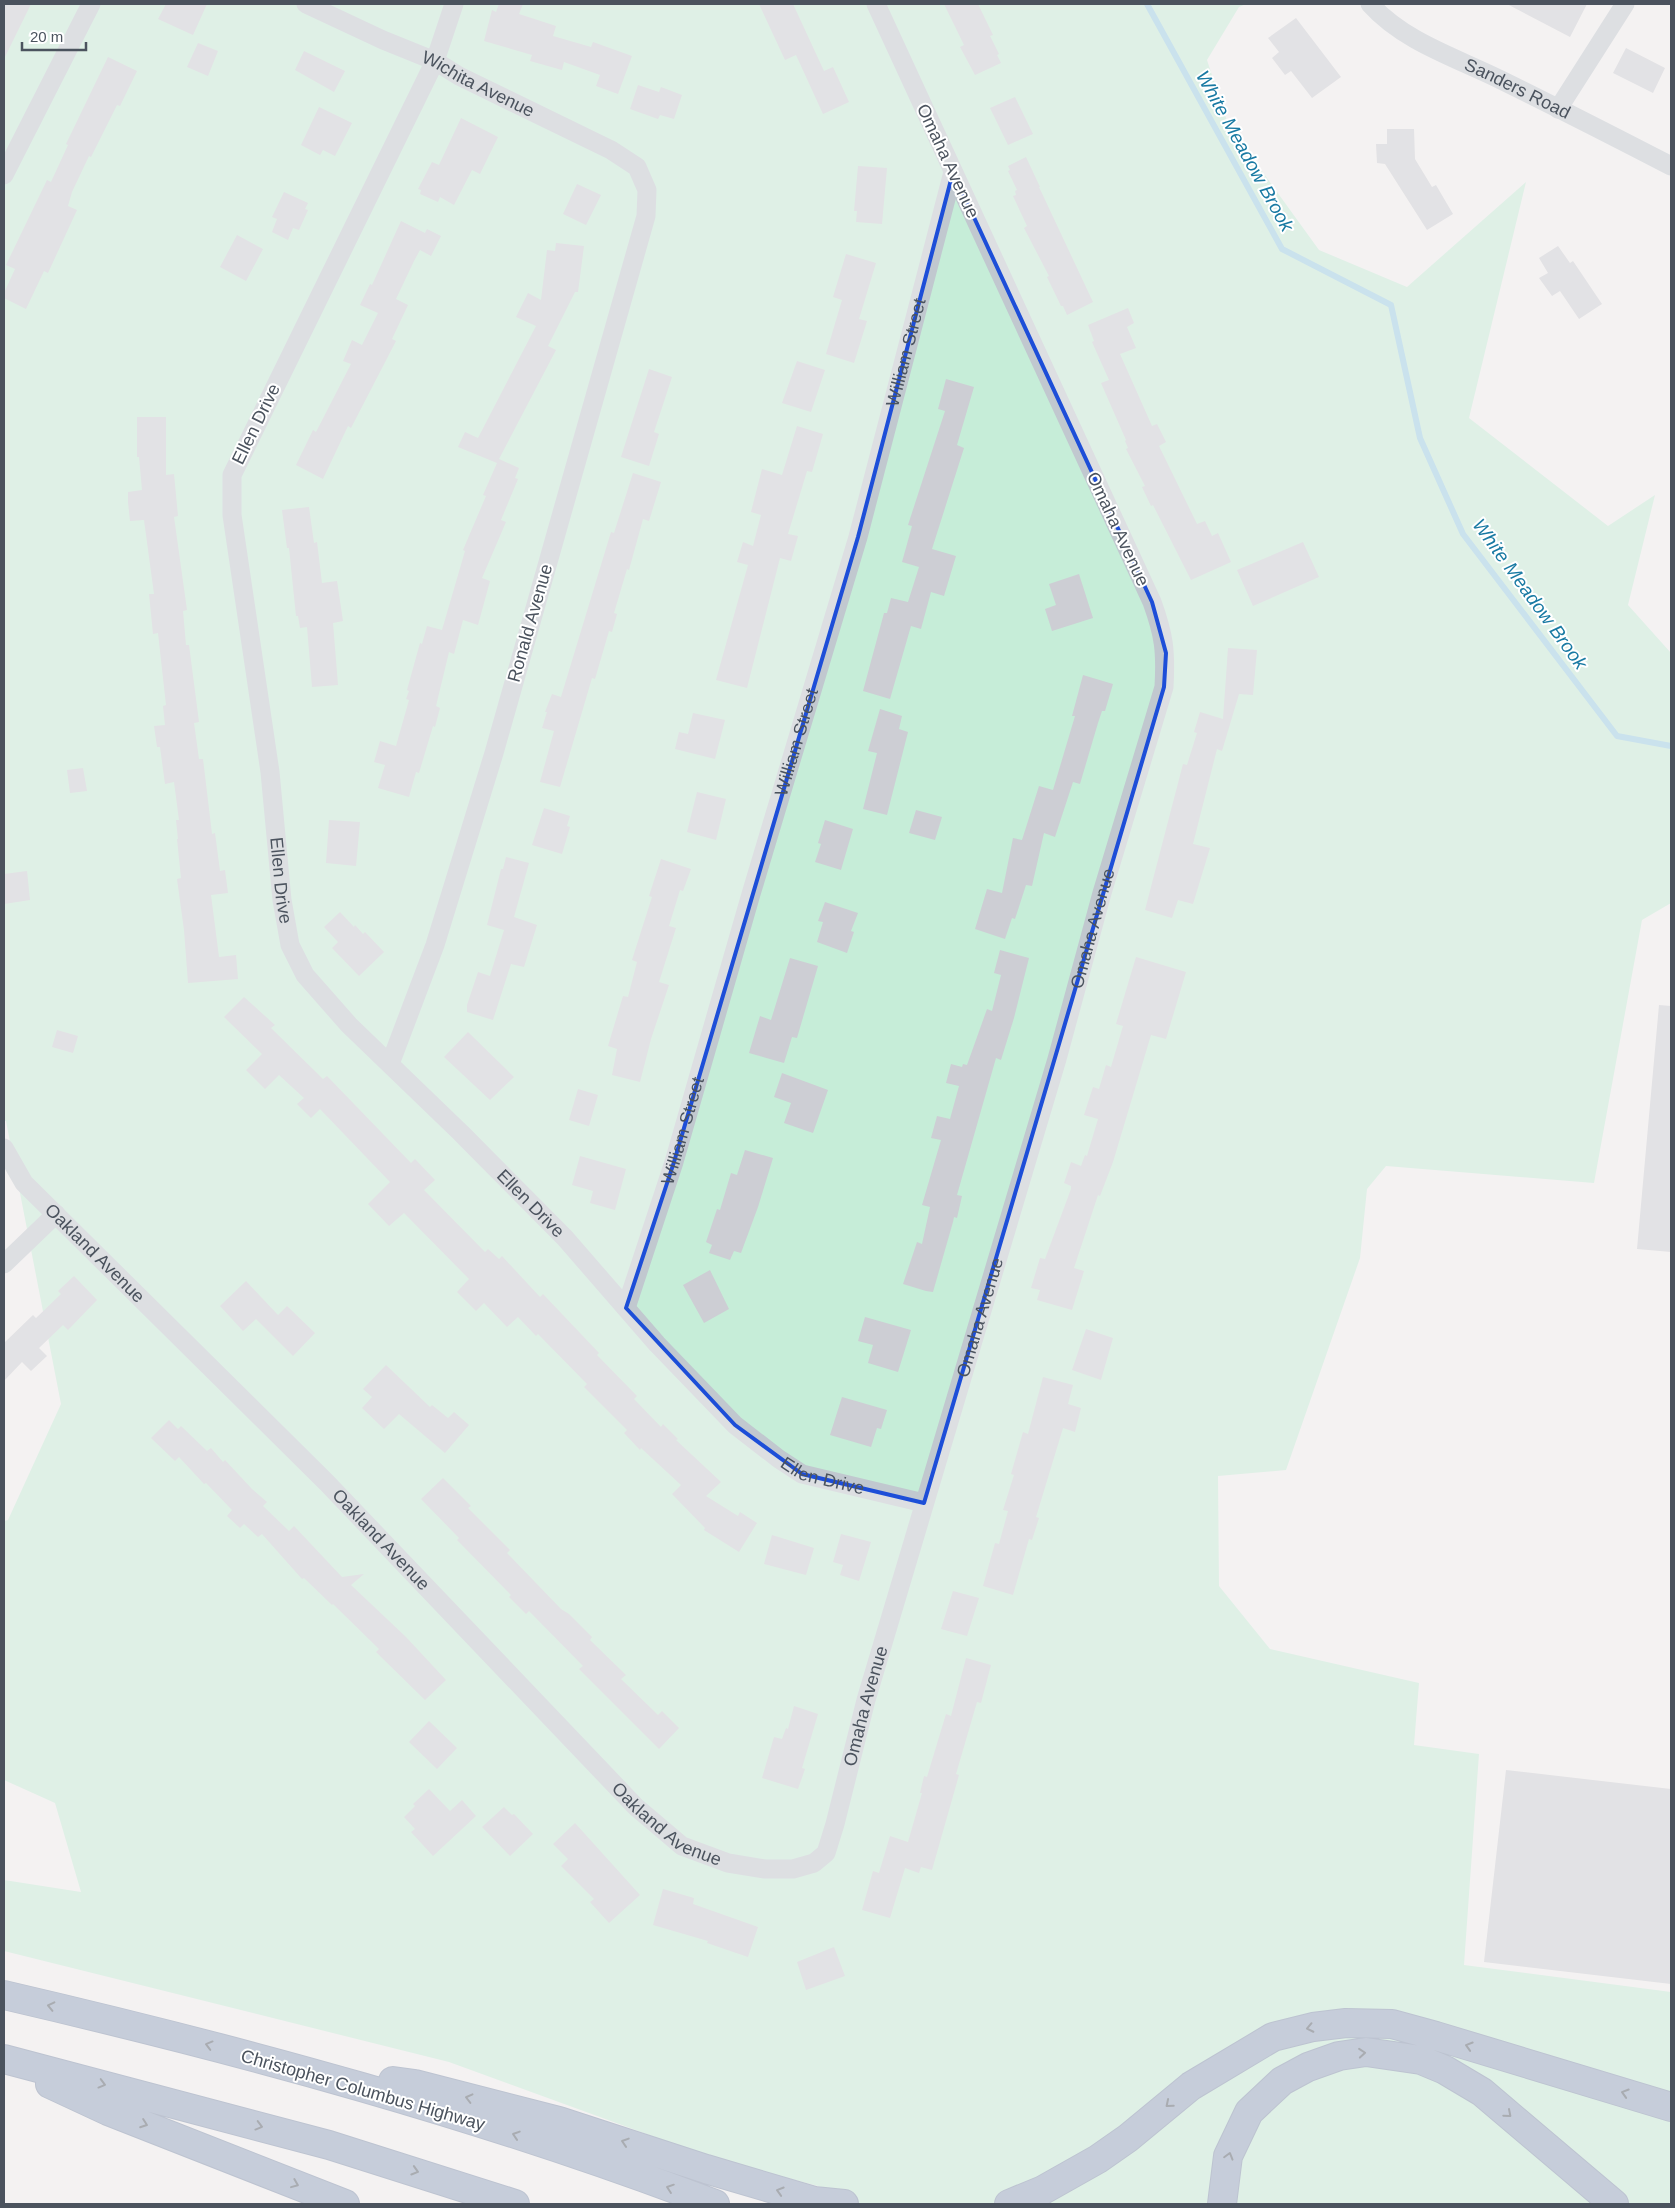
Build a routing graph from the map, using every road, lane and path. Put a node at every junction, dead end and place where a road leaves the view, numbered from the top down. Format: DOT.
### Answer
graph roads {
  1 [pos="91,4"];
  2 [pos="306,4"];
  3 [pos="454,4"];
  4 [pos="876,4"];
  5 [pos="1370,4"];
  6 [pos="1625,4"];
  7 [pos="435,61"];
  8 [pos="1558,109"];
  9 [pos="1671,166"];
  10 [pos="953,172"];
  11 [pos="4,175"];
  12 [pos="641,177"];
  13 [pos="390,1064"];
  14 [pos="4,1148"];
  15 [pos="56,1214"];
  16 [pos="4,1264"];
  17 [pos="626,1308"];
  18 [pos="924,1503"];
  19 [pos="793,1869"];
  20 [pos="4,1996"];
  21 [pos="4,2060"];
  22 [pos="275,2063"];
  23 [pos="1671,2107"];
  24 [pos="346,2204"];
  25 [pos="515,2204"];
  26 [pos="716,2204"];
  27 [pos="844,2204"];
  28 [pos="1009,2204"];
  29 [pos="1222,2204"];
  30 [pos="1614,2204"];
  1 -- 11 [label="street"];
  2 -- 7 [label="street, Wichita Avenue"];
  3 -- 7 [label="street, Ellen Drive"];
  4 -- 10 [label="street, Omaha Avenue"];
  5 -- 8 [label="street, Sanders Road"];
  6 -- 8 [label="street"];
  7 -- 12 [label="street, Wichita Avenue"];
  7 -- 13 [label="street, Ellen Drive"];
  8 -- 9 [label="street, Sanders Road"];
  10 -- 17 [label="street, William Street"];
  10 -- 18 [label="street, Omaha Avenue"];
  12 -- 13 [label="street, Ronald Avenue"];
  13 -- 17 [label="street, Ellen Drive"];
  14 -- 15 [label="street, Oakland Avenue"];
  15 -- 16 [label="street"];
  15 -- 19 [label="street, Oakland Avenue"];
  17 -- 18 [label="street, Ellen Drive"];
  18 -- 19 [label="street, Omaha Avenue"];
  22 -- 20 [label="highway, Christopher Columbus Highway, one-way"];
  21 -- 24 [label="highway, one-way"];
  21 -- 25 [label="highway, one-way"];
  26 -- 22 [label="highway, Christopher Columbus Highway, one-way"];
  27 -- 22 [label="highway, one-way"];
  23 -- 28 [label="highway, one-way"];
  29 -- 30 [label="highway, one-way"];
}
